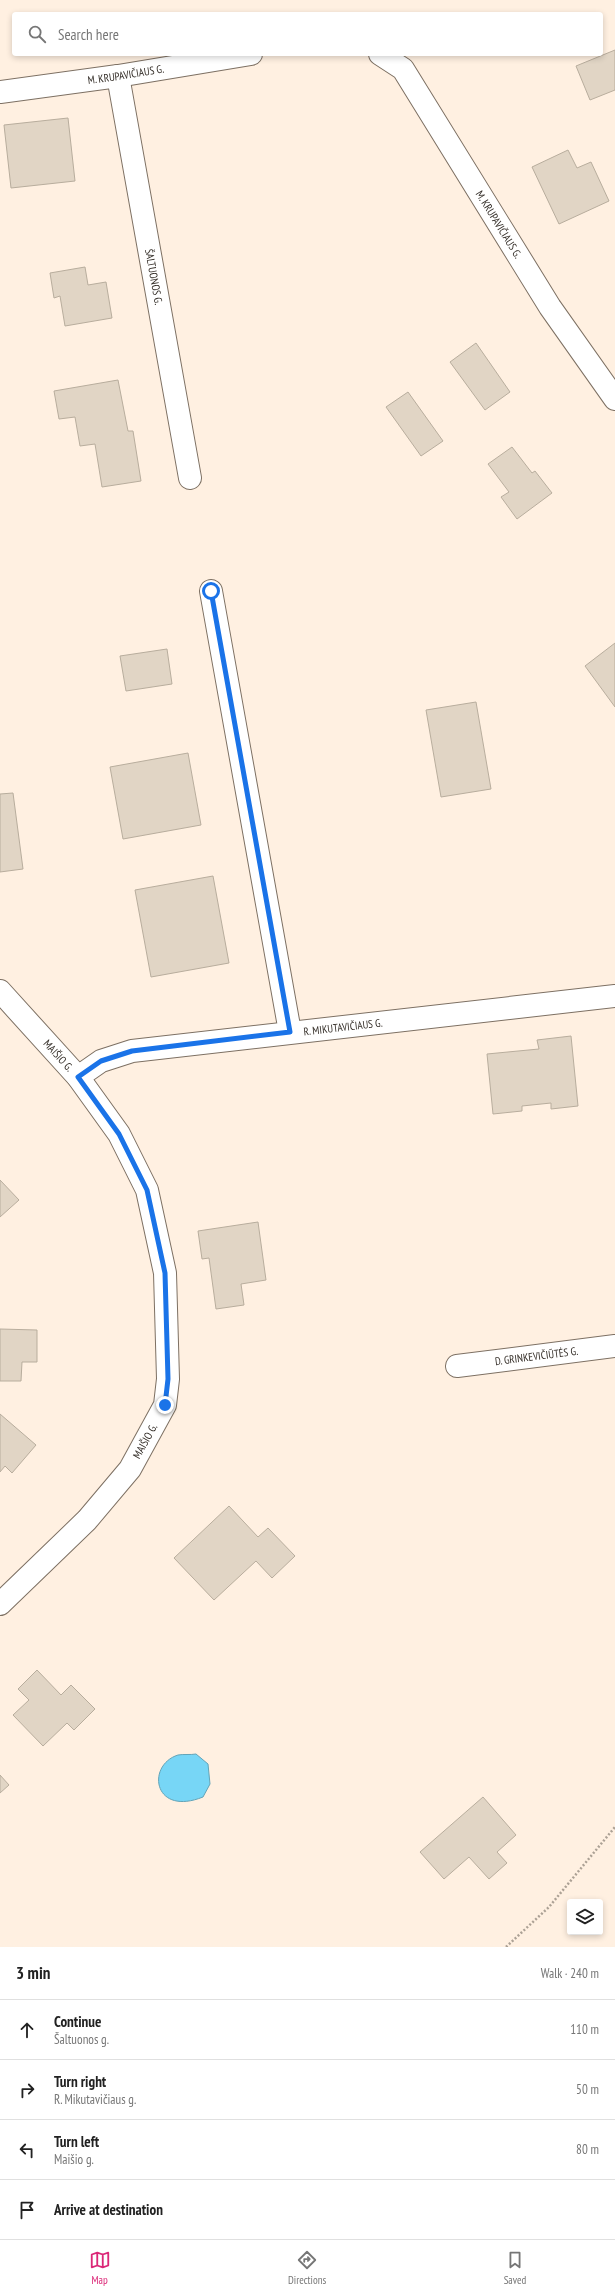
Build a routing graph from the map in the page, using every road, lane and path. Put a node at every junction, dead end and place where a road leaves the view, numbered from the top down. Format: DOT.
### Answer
graph roads {
  1 [pos="239,56"];
  2 [pos="383,56"];
  3 [pos="118,76"];
  4 [pos="0,92"];
  5 [pos="615,399"];
  6 [pos="190,478"];
  7 [pos="211,591"];
  8 [pos="0,991"];
  9 [pos="615,996"];
  10 [pos="290,1032"];
  11 [pos="78,1077"];
  12 [pos="615,1346"];
  13 [pos="457,1366"];
  14 [pos="0,1604"];
  15 [pos="615,1827"];
  16 [pos="506,1947"];
  1 -- 3 [label="street, M. KRUPAVIČIAUS G."];
  2 -- 5 [label="street, M. KRUPAVIČIAUS G."];
  3 -- 4 [label="street, M. KRUPAVIČIAUS G."];
  3 -- 6 [label="street, ŠALTUONOS G."];
  7 -- 10 [label="street"];
  8 -- 11 [label="street, MAIŠIO G."];
  9 -- 10 [label="street, R. MIKUTAVIČIAUS G."];
  10 -- 11 [label="street, R. MIKUTAVIČIAUS G."];
  11 -- 14 [label="street, MAIŠIO G."];
  12 -- 13 [label="street, D. GRINKEVIČIŪTĖS G."];
  15 -- 16 [label="path"];
}
